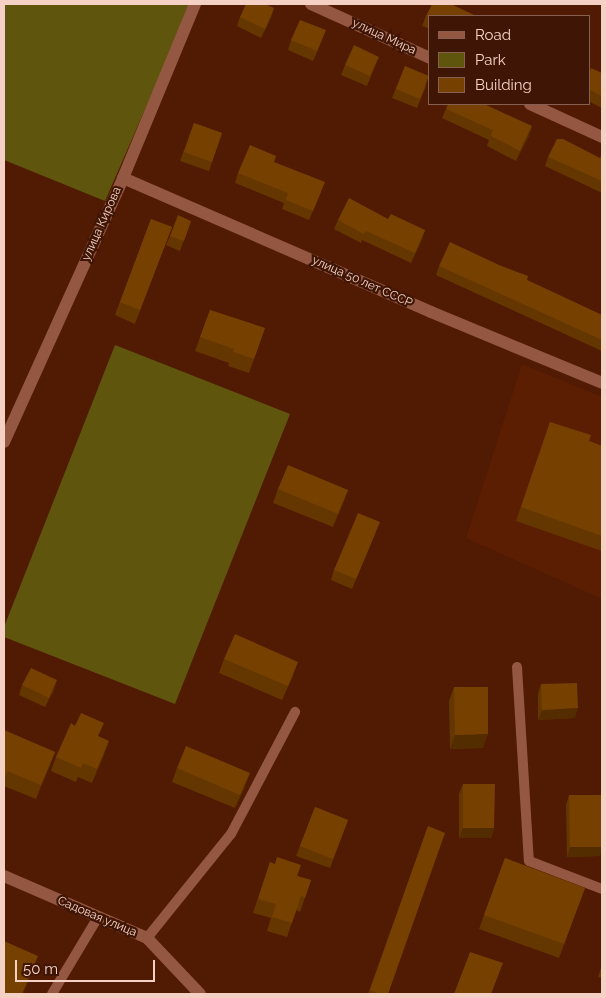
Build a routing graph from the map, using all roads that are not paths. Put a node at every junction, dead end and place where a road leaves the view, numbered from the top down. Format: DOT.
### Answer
graph roads {
  1 [pos="195,4"];
  2 [pos="311,4"];
  3 [pos="428,57"];
  4 [pos="532,105"];
  5 [pos="602,137"];
  6 [pos="123,178"];
  7 [pos="602,383"];
  8 [pos="4,442"];
  9 [pos="517,668"];
  10 [pos="295,712"];
  11 [pos="4,876"];
  12 [pos="602,889"];
  13 [pos="98,917"];
  14 [pos="147,938"];
  15 [pos="52,994"];
  16 [pos="200,994"];
  1 -- 6 [label="street, улица Кирова"];
  2 -- 3 [label="street, улица Мира"];
  4 -- 5 [label="street"];
  6 -- 7 [label="street, улица 50 лет СССР"];
  6 -- 8 [label="street, улица Кирова"];
  9 -- 12 [label="lane"];
  10 -- 14 [label="lane"];
  11 -- 13 [label="street, Садовая улица"];
  13 -- 14 [label="street, Садовая улица"];
  13 -- 15 [label="lane"];
  14 -- 16 [label="street, Садовая улица"];
}
